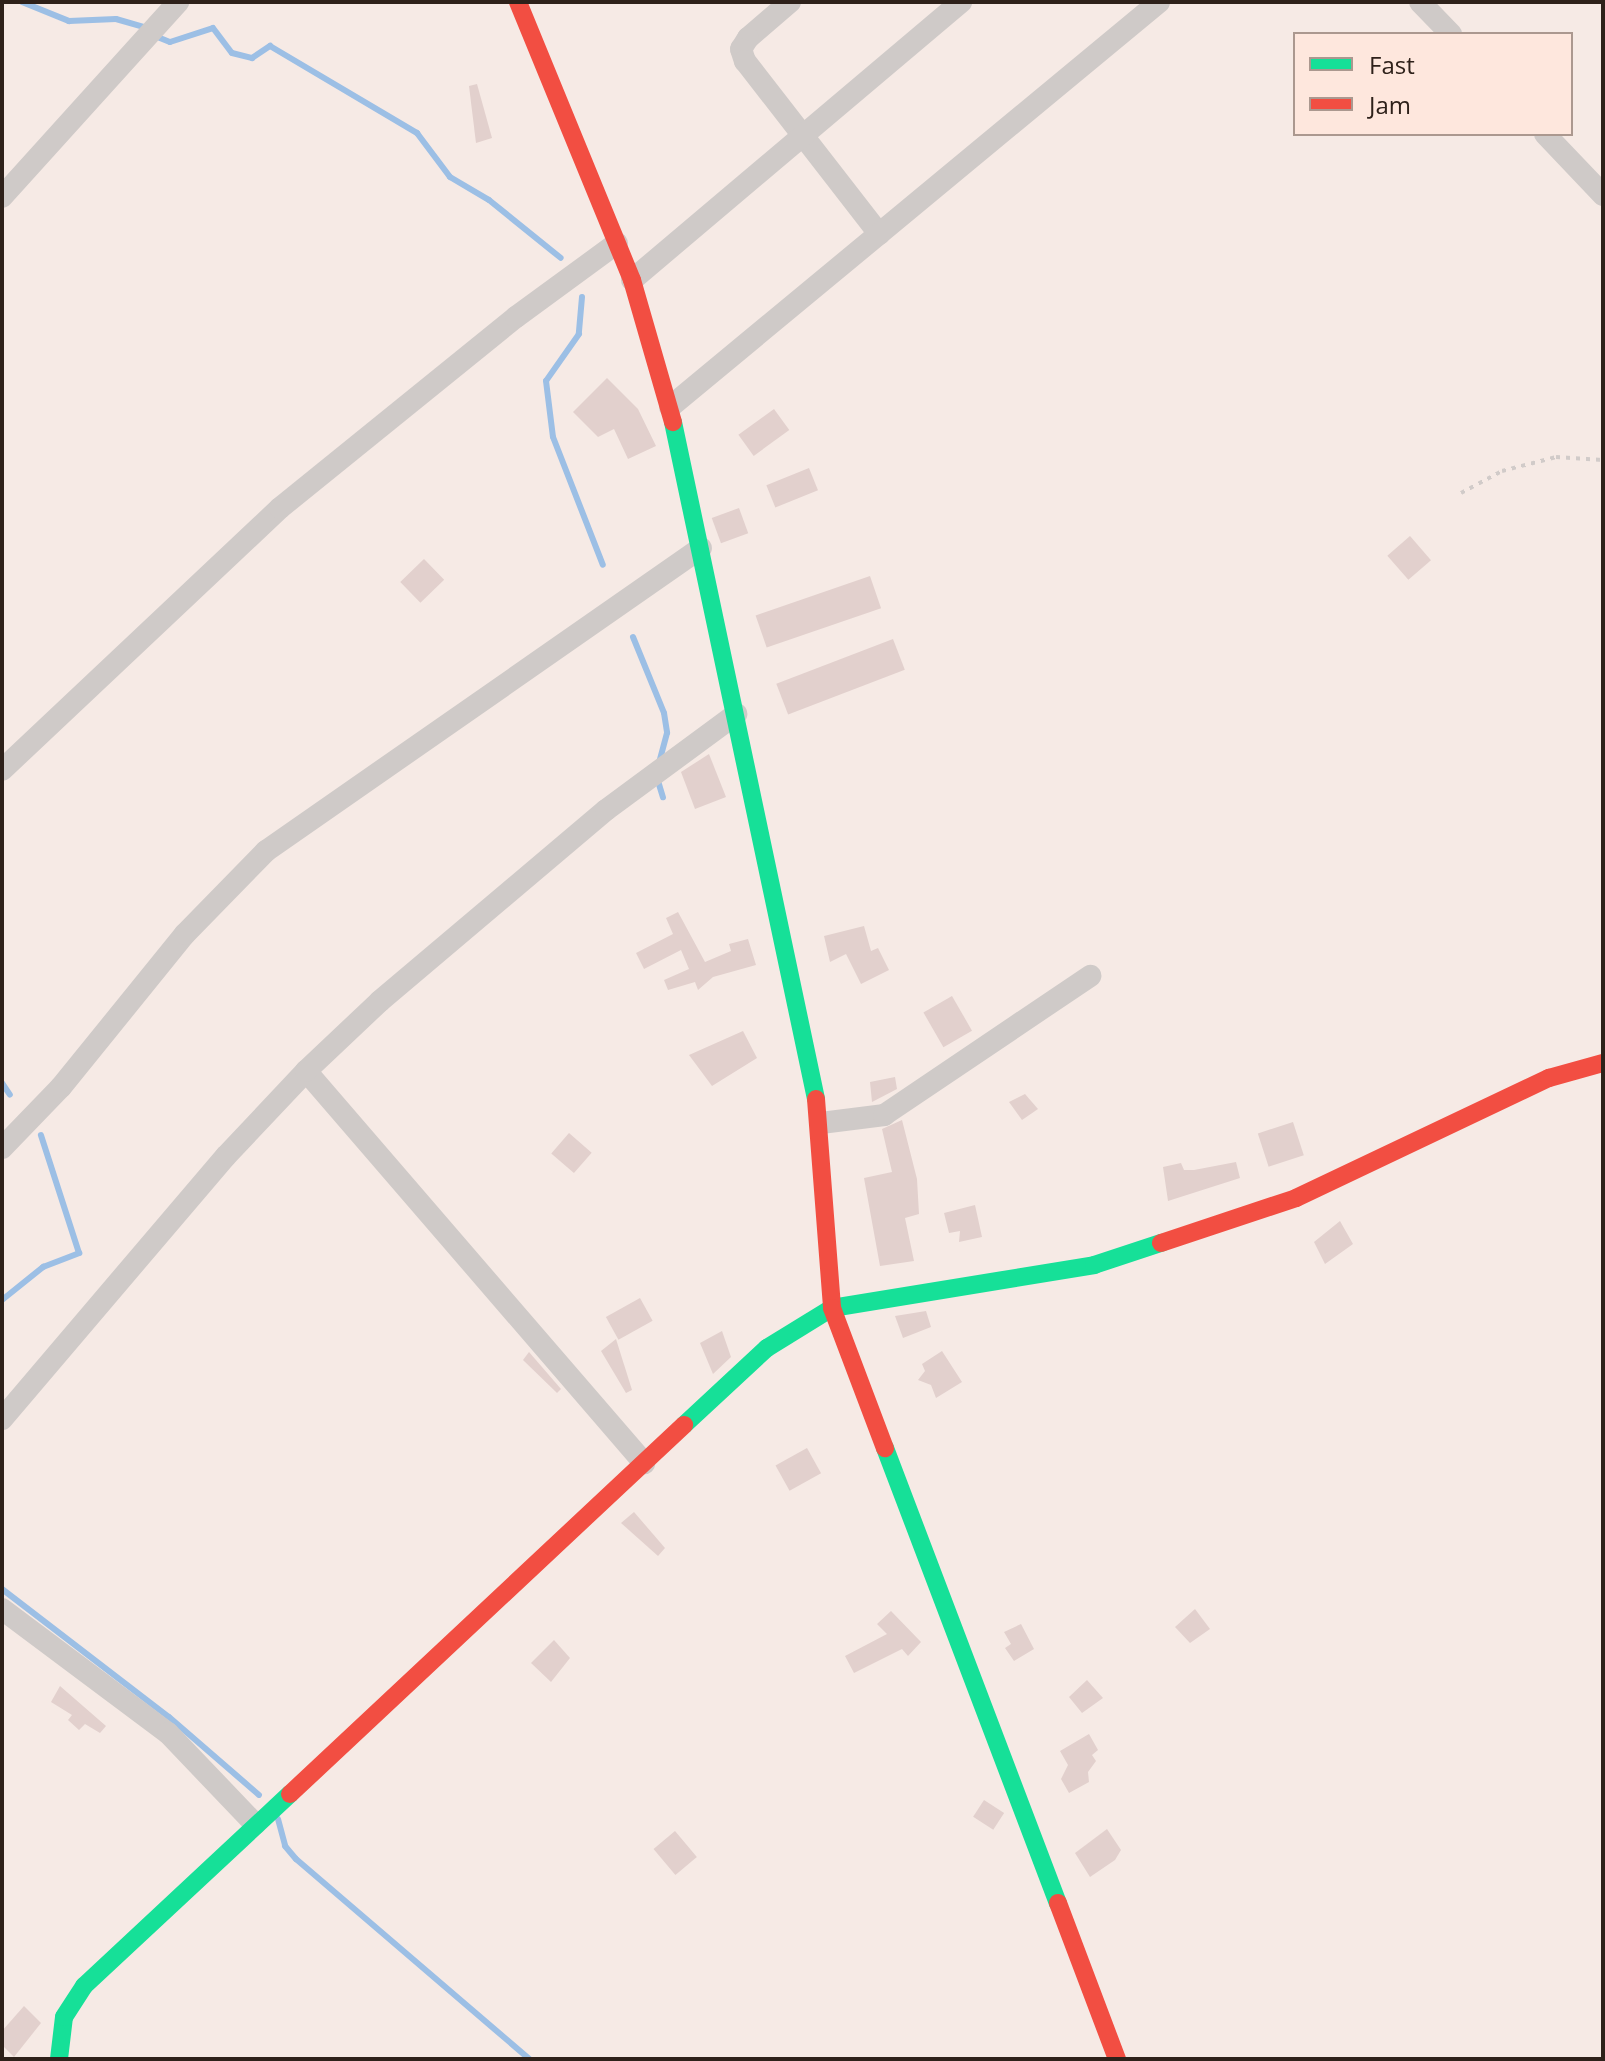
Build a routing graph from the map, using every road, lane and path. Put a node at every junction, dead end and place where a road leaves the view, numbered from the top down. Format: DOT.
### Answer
graph roads {
  1 [pos="518,2"];
  2 [pos="790,2"];
  3 [pos="961,2"];
  4 [pos="1159,2"];
  5 [pos="1420,2"];
  6 [pos="173,7"];
  7 [pos="1449,32"];
  8 [pos="806,133"];
  9 [pos="1547,136"];
  10 [pos="1603,195"];
  11 [pos="2,197"];
  12 [pos="879,234"];
  13 [pos="617,243"];
  14 [pos="632,280"];
  15 [pos="670,407"];
  16 [pos="1603,460"];
  17 [pos="1461,493"];
  18 [pos="701,548"];
  19 [pos="736,714"];
  20 [pos="2,770"];
  21 [pos="1090,976"];
  22 [pos="1603,1063"];
  23 [pos="306,1071"];
  24 [pos="821,1123"];
  25 [pos="2,1148"];
  26 [pos="832,1308"];
  27 [pos="2,1419"];
  28 [pos="644,1463"];
  29 [pos="2,1609"];
  30 [pos="255,1824"];
  31 [pos="59,2059"];
  32 [pos="1117,2059"];
  1 -- 13 [label="street"];
  2 -- 8 [label="street"];
  3 -- 8 [label="street"];
  4 -- 12 [label="street"];
  5 -- 7 [label="street"];
  6 -- 11 [label="street"];
  8 -- 12 [label="street"];
  8 -- 14 [label="street"];
  9 -- 10 [label="street"];
  12 -- 15 [label="street"];
  13 -- 14 [label="street"];
  13 -- 20 [label="street"];
  14 -- 15 [label="street"];
  15 -- 18 [label="street"];
  16 -- 17 [label="path"];
  18 -- 19 [label="street"];
  18 -- 25 [label="street"];
  19 -- 23 [label="street"];
  19 -- 24 [label="street"];
  21 -- 24 [label="street"];
  22 -- 26 [label="street"];
  23 -- 27 [label="street"];
  23 -- 28 [label="street"];
  24 -- 26 [label="street"];
  26 -- 28 [label="street"];
  26 -- 32 [label="street"];
  28 -- 30 [label="street"];
  29 -- 30 [label="street"];
  30 -- 31 [label="street"];
}
